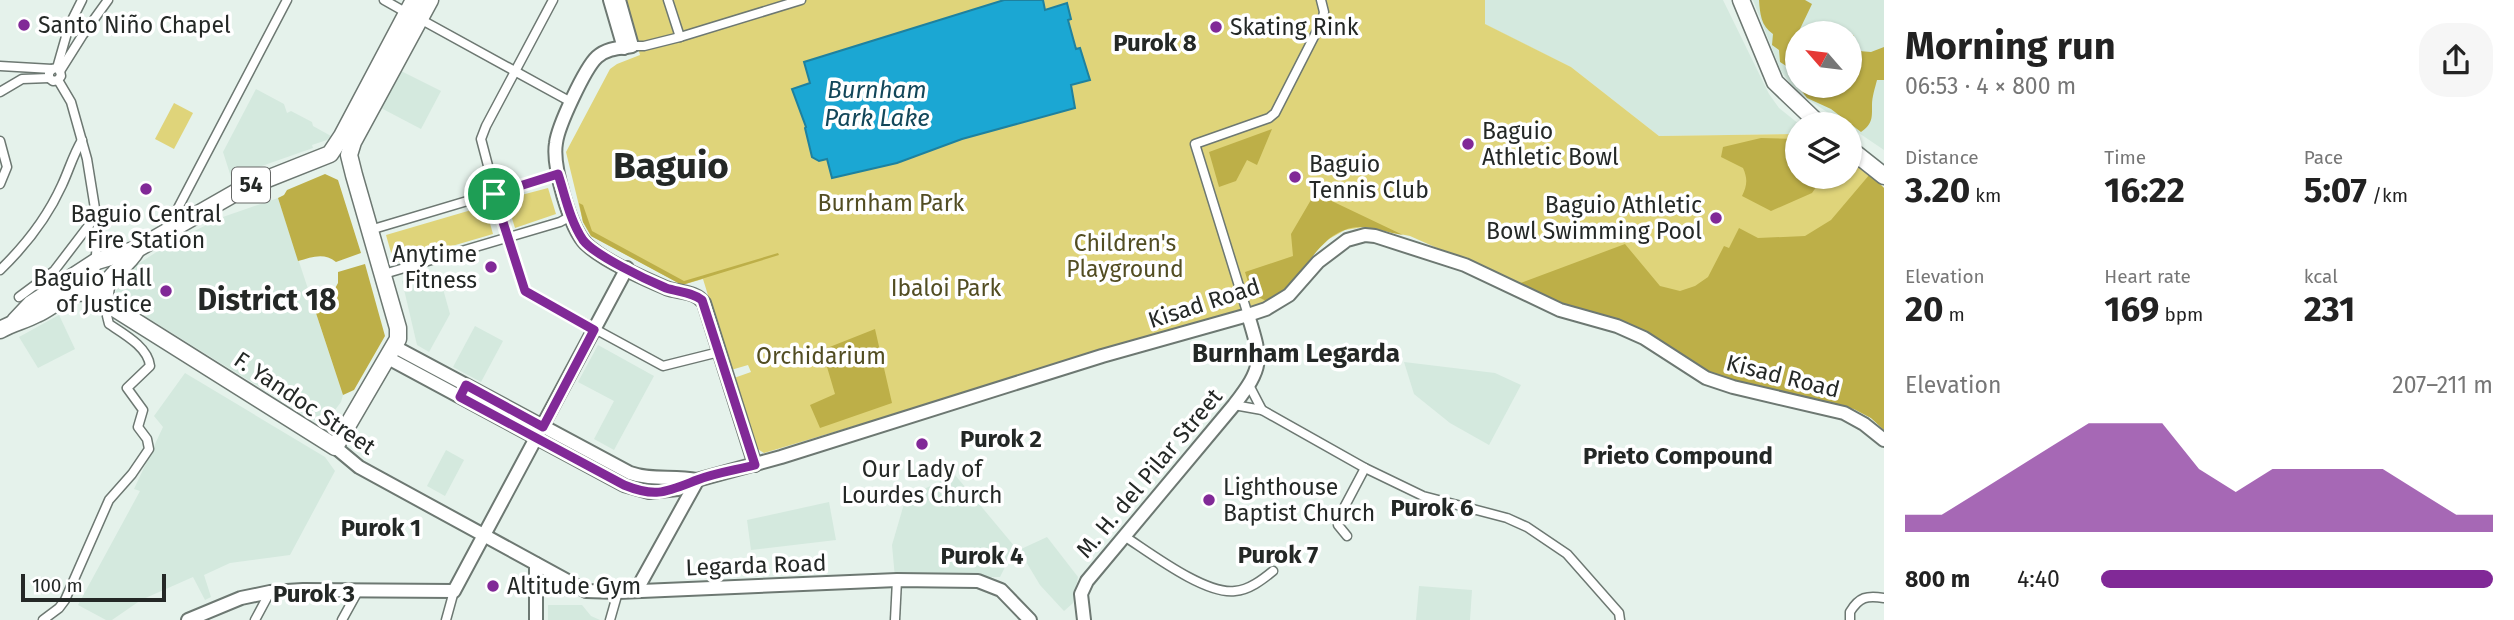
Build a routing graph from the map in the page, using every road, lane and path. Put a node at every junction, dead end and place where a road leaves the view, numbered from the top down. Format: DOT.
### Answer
graph roads {
  1 [pos="82,0"];
  2 [pos="108,0"];
  3 [pos="287,0"];
  4 [pos="384,0"];
  5 [pos="430,0"];
  6 [pos="553,0"];
  7 [pos="610,0"];
  8 [pos="619,0"];
  9 [pos="668,0"];
  10 [pos="801,0"];
  11 [pos="1321,0"];
  12 [pos="1741,0"];
  13 [pos="414,11"];
  14 [pos="680,37"];
  15 [pos="628,47"];
  16 [pos="1766,63"];
  17 [pos="0,66"];
  18 [pos="515,70"];
  19 [pos="55,73"];
  20 [pos="377,83"];
  21 [pos="0,92"];
  22 [pos="571,102"];
  23 [pos="1806,112"];
  24 [pos="1817,112"];
  25 [pos="82,140"];
  26 [pos="0,141"];
  27 [pos="1862,148"];
  28 [pos="330,154"];
  29 [pos="1862,159"];
  30 [pos="1884,162"];
  31 [pos="558,174"];
  32 [pos="354,175"];
  33 [pos="1884,176"];
  34 [pos="0,184"];
  35 [pos="494,194"];
  36 [pos="96,216"];
  37 [pos="571,216"];
  38 [pos="176,224"];
  39 [pos="369,230"];
  40 [pos="507,238"];
  41 [pos="137,249"];
  42 [pos="97,261"];
  43 [pos="627,268"];
  44 [pos="0,270"];
  45 [pos="384,274"];
  46 [pos="19,297"];
  47 [pos="105,301"];
  48 [pos="1248,315"];
  49 [pos="15,321"];
  50 [pos="0,330"];
  51 [pos="594,330"];
  52 [pos="391,352"];
  53 [pos="719,352"];
  54 [pos="1249,385"];
  55 [pos="1234,405"];
  56 [pos="1262,410"];
  57 [pos="540,433"];
  58 [pos="1884,440"];
  59 [pos="335,447"];
  60 [pos="755,465"];
  61 [pos="1365,468"];
  62 [pos="697,480"];
  63 [pos="484,536"];
  64 [pos="1124,536"];
  65 [pos="1347,536"];
  66 [pos="536,564"];
  67 [pos="1273,571"];
  68 [pos="897,580"];
  69 [pos="358,591"];
  70 [pos="454,591"];
  71 [pos="636,591"];
  72 [pos="270,592"];
  73 [pos="618,592"];
  74 [pos="1884,598"];
  75 [pos="43,620"];
  76 [pos="188,620"];
  77 [pos="255,620"];
  78 [pos="342,620"];
  79 [pos="446,620"];
  80 [pos="536,620"];
  81 [pos="610,620"];
  82 [pos="895,620"];
  83 [pos="1030,620"];
  84 [pos="1084,620"];
  85 [pos="1620,620"];
  86 [pos="1850,620"];
  1 -- 19 [label="street"];
  2 -- 19 [label="street"];
  3 -- 38 [label="street"];
  4 -- 13 [label="street"];
  5 -- 13 [label="highway"];
  6 -- 18 [label="street"];
  7 -- 15 [label="main road"];
  8 -- 15 [label="main road"];
  9 -- 14 [label="street"];
  10 -- 14 [label="street"];
  11 -- 48 [label="street"];
  12 -- 16 [label="highway"];
  13 -- 18 [label="street"];
  13 -- 20 [label="highway"];
  14 -- 15 [label="street"];
  15 -- 22 [label="main road"];
  16 -- 23 [label="highway"];
  16 -- 24 [label="highway"];
  17 -- 19 [label="street"];
  18 -- 22 [label="street"];
  18 -- 35 [label="street"];
  19 -- 21 [label="street"];
  19 -- 25 [label="street"];
  20 -- 28 [label="highway"];
  20 -- 32 [label="highway"];
  22 -- 31 [label="main road"];
  25 -- 36 [label="street"];
  25 -- 44 [label="street"];
  26 -- 34 [label="street"];
  27 -- 30 [label="highway"];
  28 -- 32 [label="highway"];
  28 -- 38 [label="highway, 54"];
  29 -- 33 [label="highway"];
  31 -- 35 [label="street"];
  31 -- 37 [label="main road"];
  32 -- 39 [label="highway"];
  35 -- 39 [label="street"];
  35 -- 40 [label="street"];
  36 -- 42 [label="street"];
  36 -- 46 [label="street"];
  37 -- 40 [label="street"];
  37 -- 43 [label="main road"];
  38 -- 41 [label="highway, 54"];
  39 -- 45 [label="highway"];
  40 -- 45 [label="street"];
  40 -- 51 [label="street"];
  41 -- 42 [label="highway, 54"];
  41 -- 47 [label="highway"];
  42 -- 47 [label="street"];
  42 -- 49 [label="highway, 54"];
  43 -- 51 [label="main road"];
  43 -- 53 [label="main road"];
  45 -- 52 [label="highway"];
  47 -- 49 [label="highway"];
  47 -- 59 [label="highway, F. Yandoc Street"];
  47 -- 75 [label="street"];
  48 -- 54 [label="main road, M. H. del Pilar Street"];
  48 -- 58 [label="main road, Kisad Road"];
  48 -- 60 [label="main road, Kisad Road"];
  49 -- 50 [label="highway, 54"];
  51 -- 53 [label="street"];
  51 -- 57 [label="main road"];
  52 -- 57 [label="main road, Kisad Road"];
  52 -- 59 [label="highway"];
  53 -- 60 [label="main road"];
  54 -- 55 [label="main road, M. H. del Pilar Street"];
  54 -- 56 [label="street"];
  55 -- 56 [label="street"];
  55 -- 64 [label="main road, M. H. del Pilar Street"];
  56 -- 61 [label="street"];
  57 -- 62 [label="main road, Kisad Road"];
  57 -- 63 [label="main road"];
  59 -- 63 [label="main road, F. Yandoc Street"];
  60 -- 62 [label="main road, Kisad Road"];
  61 -- 65 [label="street"];
  61 -- 85 [label="street"];
  62 -- 71 [label="main road"];
  63 -- 66 [label="main road, Legarda Road"];
  63 -- 70 [label="main road"];
  64 -- 67 [label="street"];
  64 -- 84 [label="main road, M. H. del Pilar Street"];
  66 -- 73 [label="main road, Legarda Road"];
  66 -- 80 [label="main road"];
  68 -- 71 [label="main road, Legarda Road"];
  68 -- 82 [label="street"];
  68 -- 83 [label="main road, Legarda Road"];
  69 -- 70 [label="main road"];
  69 -- 72 [label="main road"];
  69 -- 78 [label="street"];
  70 -- 79 [label="street"];
  71 -- 73 [label="main road, Legarda Road"];
  72 -- 76 [label="main road"];
  72 -- 77 [label="street"];
  73 -- 81 [label="street"];
  74 -- 86 [label="street"];
}
